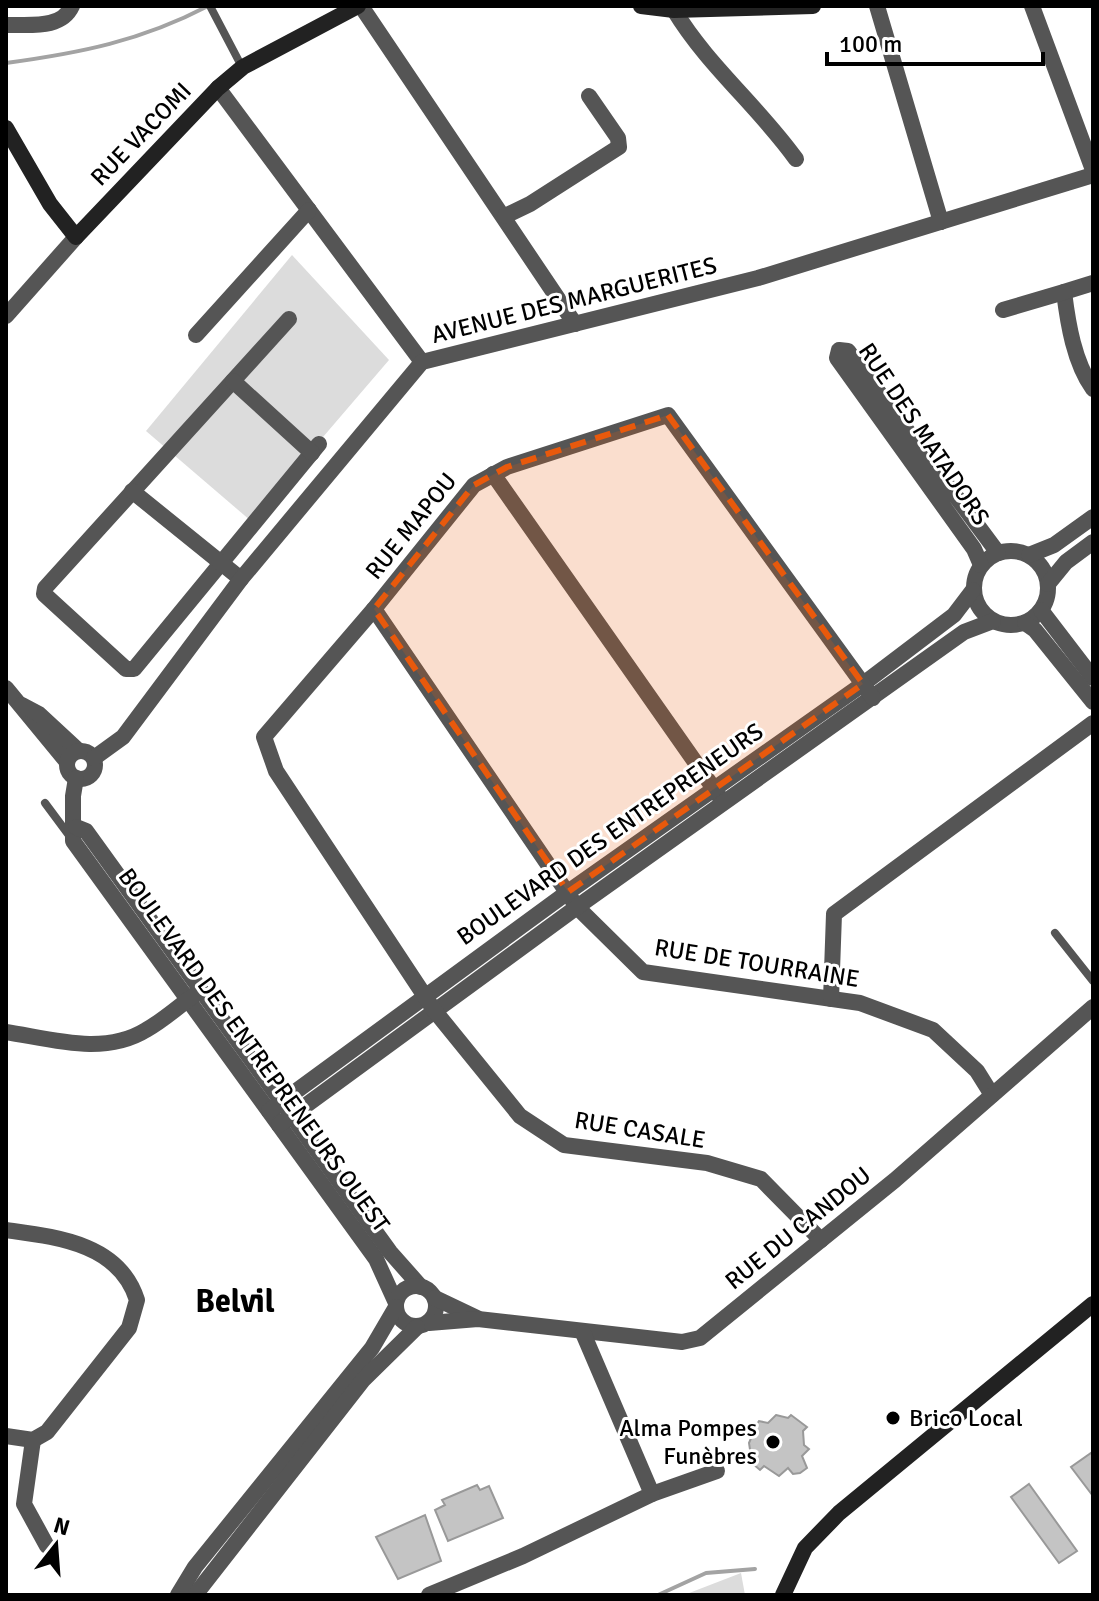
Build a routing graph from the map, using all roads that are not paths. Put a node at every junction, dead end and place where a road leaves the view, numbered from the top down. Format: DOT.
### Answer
graph roads {
  1 [pos="72,6"];
  2 [pos="210,6"];
  3 [pos="359,6"];
  4 [pos="641,6"];
  5 [pos="812,6"];
  6 [pos="877,6"];
  7 [pos="1032,6"];
  8 [pos="674,10"];
  9 [pos="6,25"];
  10 [pos="243,67"];
  11 [pos="218,88"];
  12 [pos="589,96"];
  13 [pos="6,128"];
  14 [pos="796,159"];
  15 [pos="1093,172"];
  16 [pos="309,210"];
  17 [pos="505,216"];
  18 [pos="941,222"];
  19 [pos="76,237"];
  20 [pos="1093,283"];
  21 [pos="1064,292"];
  22 [pos="1003,310"];
  23 [pos="6,316"];
  24 [pos="289,319"];
  25 [pos="575,324"];
  26 [pos="196,335"];
  27 [pos="422,362"];
  28 [pos="233,381"];
  29 [pos="1093,389"];
  30 [pos="493,474"];
  31 [pos="132,491"];
  32 [pos="1093,517"];
  33 [pos="1093,542"];
  34 [pos="998,553"];
  35 [pos="1029,555"];
  36 [pos="221,563"];
  37 [pos="981,565"];
  38 [pos="241,579"];
  39 [pos="1048,584"];
  40 [pos="973,590"];
  41 [pos="374,609"];
  42 [pos="1041,610"];
  43 [pos="993,621"];
  44 [pos="1025,623"];
  45 [pos="1093,678"];
  46 [pos="6,688"];
  47 [pos="868,691"];
  48 [pos="1093,702"];
  49 [pos="1093,723"];
  50 [pos="80,757"];
  51 [pos="76,778"];
  52 [pos="720,797"];
  53 [pos="45,803"];
  54 [pos="75,834"];
  55 [pos="572,899"];
  56 [pos="1055,933"];
  57 [pos="1093,981"];
  58 [pos="194,996"];
  59 [pos="831,999"];
  60 [pos="429,1003"];
  61 [pos="1093,1007"];
  62 [pos="6,1032"];
  63 [pos="992,1095"];
  64 [pos="280,1113"];
  65 [pos="6,1230"];
  66 [pos="821,1240"];
  67 [pos="421,1287"];
  68 [pos="435,1298"];
  69 [pos="1093,1304"];
  70 [pos="396,1305"];
  71 [pos="478,1319"];
  72 [pos="423,1325"];
  73 [pos="583,1333"];
  74 [pos="357,1375"];
  75 [pos="6,1436"];
  76 [pos="33,1440"];
  77 [pos="717,1471"];
  78 [pos="652,1494"];
  79 [pos="47,1546"];
  80 [pos="196,1584"];
  81 [pos="178,1595"];
  82 [pos="429,1595"];
  83 [pos="783,1595"];
  1 -- 9 [label="street"];
  2 -- 10 [label="lane"];
  3 -- 10 [label="street, RUE VACOMI"];
  3 -- 17 [label="street"];
  4 -- 8 [label="street"];
  5 -- 8 [label="street"];
  6 -- 18 [label="street"];
  7 -- 15 [label="street"];
  8 -- 14 [label="street"];
  10 -- 11 [label="street, RUE VACOMI"];
  11 -- 16 [label="street"];
  11 -- 19 [label="street, RUE VACOMI"];
  12 -- 17 [label="street"];
  13 -- 19 [label="street"];
  15 -- 18 [label="street, AVENUE DES MARGUERITES"];
  16 -- 26 [label="street"];
  16 -- 27 [label="street"];
  17 -- 25 [label="street"];
  18 -- 25 [label="street, AVENUE DES MARGUERITES"];
  19 -- 23 [label="street"];
  20 -- 21 [label="street"];
  21 -- 22 [label="street"];
  21 -- 29 [label="street"];
  24 -- 28 [label="street"];
  25 -- 27 [label="street, AVENUE DES MARGUERITES"];
  27 -- 38 [label="street, AVENUE DES MARGUERITES"];
  28 -- 31 [label="street"];
  28 -- 36 [label="street"];
  30 -- 41 [label="street, RUE MAPOU"];
  30 -- 47 [label="street, RUE MAPOU"];
  30 -- 52 [label="street"];
  31 -- 36 [label="street"];
  31 -- 36 [label="street"];
  32 -- 35 [label="street"];
  33 -- 39 [label="street"];
  34 -- 35 [label="street"];
  34 -- 37 [label="street"];
  34 -- 37 [label="street, RUE DES MATADORS"];
  35 -- 39 [label="street"];
  36 -- 38 [label="street"];
  37 -- 40 [label="street"];
  38 -- 50 [label="street, AVENUE DES MARGUERITES"];
  39 -- 42 [label="street"];
  40 -- 43 [label="street"];
  40 -- 47 [label="street, BOULEVARD DES ENTREPRENEURS"];
  41 -- 55 [label="street, RUE DE TOURRAINE"];
  41 -- 60 [label="street, RUE MAPOU"];
  42 -- 44 [label="street"];
  42 -- 45 [label="street"];
  43 -- 44 [label="street"];
  43 -- 47 [label="street, BOULEVARD DES ENTREPRENEURS"];
  44 -- 48 [label="street"];
  46 -- 50 [label="street"];
  47 -- 52 [label="street, BOULEVARD DES ENTREPRENEURS"];
  49 -- 59 [label="street"];
  50 -- 51 [label="street"];
  50 -- 51 [label="street, AVENUE DES MARGUERITES"];
  51 -- 54 [label="street"];
  52 -- 55 [label="street, BOULEVARD DES ENTREPRENEURS"];
  53 -- 54 [label="lane"];
  54 -- 58 [label="street, BOULEVARD DES ENTREPRENEURS OUEST"];
  55 -- 59 [label="street, RUE DE TOURRAINE"];
  55 -- 60 [label="street, BOULEVARD DES ENTREPRENEURS"];
  56 -- 57 [label="lane"];
  58 -- 62 [label="street"];
  58 -- 64 [label="street, BOULEVARD DES ENTREPRENEURS OUEST"];
  59 -- 63 [label="street, RUE DE TOURRAINE"];
  60 -- 64 [label="street, BOULEVARD DES ENTREPRENEURS"];
  60 -- 66 [label="street, RUE CASALE"];
  61 -- 63 [label="street, RUE DU CANDOU"];
  63 -- 66 [label="street, RUE DU CANDOU"];
  64 -- 67 [label="street, BOULEVARD DES ENTREPRENEURS OUEST"];
  64 -- 70 [label="street, BOULEVARD DES ENTREPRENEURS OUEST"];
  65 -- 76 [label="street"];
  66 -- 73 [label="street, RUE DU CANDOU"];
  67 -- 68 [label="street"];
  67 -- 70 [label="street"];
  68 -- 71 [label="street, RUE DU CANDOU"];
  68 -- 72 [label="street"];
  69 -- 83 [label="street"];
  70 -- 72 [label="street"];
  70 -- 74 [label="street"];
  71 -- 72 [label="street, RUE DU CANDOU"];
  71 -- 73 [label="street, RUE DU CANDOU"];
  72 -- 74 [label="street"];
  73 -- 78 [label="street"];
  74 -- 80 [label="street"];
  75 -- 76 [label="street"];
  76 -- 79 [label="street"];
  77 -- 78 [label="street"];
  78 -- 82 [label="street"];
  80 -- 81 [label="street"];
}
